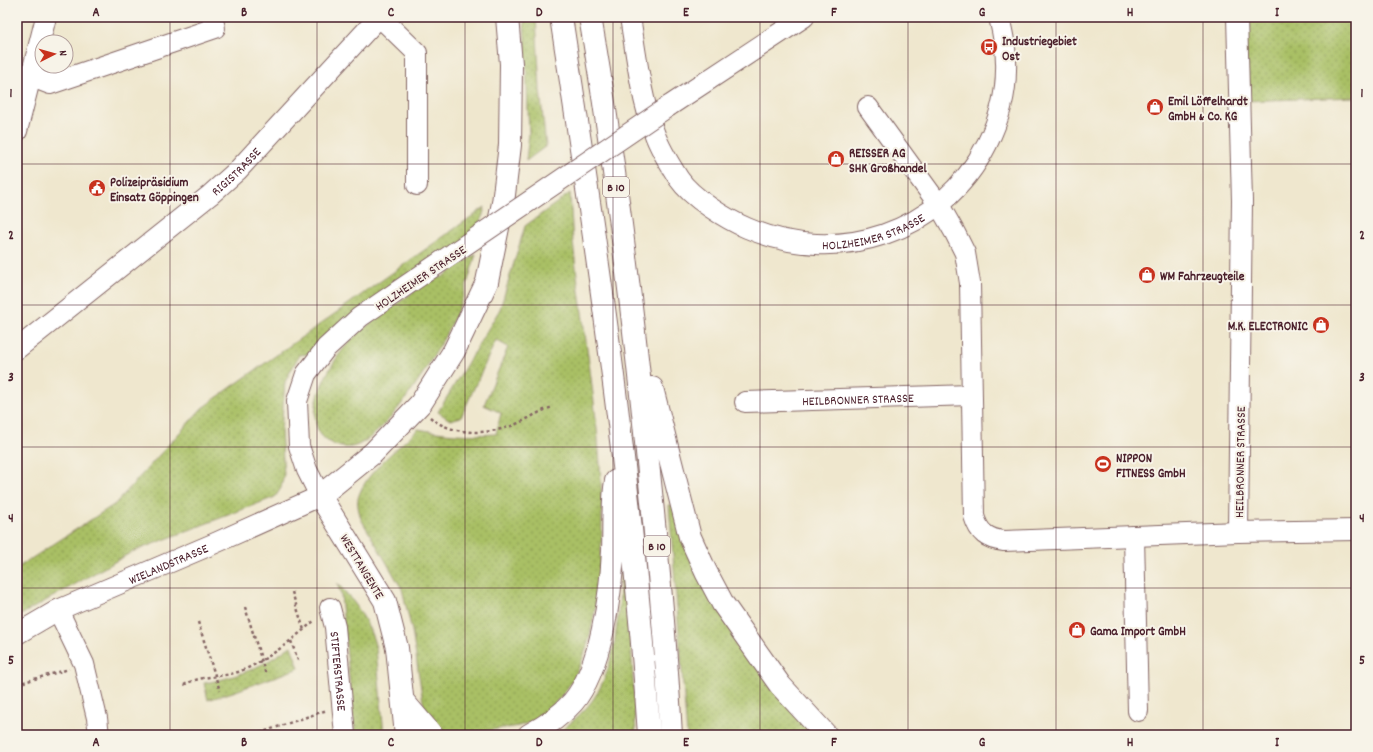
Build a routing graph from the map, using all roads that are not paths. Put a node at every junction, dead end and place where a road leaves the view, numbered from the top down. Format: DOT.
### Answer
graph roads {
  1 [pos="46,17"];
  2 [pos="212,17"];
  3 [pos="379,17"];
  4 [pos="507,17"];
  5 [pos="561,17"];
  6 [pos="590,17"];
  7 [pos="630,17"];
  8 [pos="804,17"];
  9 [pos="999,17"];
  10 [pos="1237,17"];
  11 [pos="32,77"];
  12 [pos="868,107"];
  13 [pos="17,131"];
  14 [pos="417,185"];
  15 [pos="939,205"];
  16 [pos="17,349"];
  17 [pos="637,358"];
  18 [pos="971,395"];
  19 [pos="745,402"];
  20 [pos="622,442"];
  21 [pos="320,496"];
  22 [pos="1356,530"];
  23 [pos="1238,532"];
  24 [pos="1134,536"];
  25 [pos="330,608"];
  26 [pos="58,610"];
  27 [pos="17,634"];
  28 [pos="403,701"];
  29 [pos="1138,711"];
  30 [pos="99,735"];
  31 [pos="345,735"];
  32 [pos="406,735"];
  33 [pos="432,735"];
  34 [pos="529,735"];
  35 [pos="648,735"];
  36 [pos="671,735"];
  37 [pos="826,735"];
  1 -- 11 [label="street"];
  2 -- 11 [label="street"];
  3 -- 14 [label="street"];
  3 -- 16 [label="street, RIGISTRASSE"];
  4 -- 21 [label="main road"];
  5 -- 20 [label="main road, B 10"];
  6 -- 17 [label="main road, B 10"];
  7 -- 15 [label="street, HOLZHEIMER STRASSE"];
  8 -- 21 [label="street, HOLZHEIMER STRASSE, bridge"];
  9 -- 15 [label="street, HOLZHEIMER STRASSE"];
  10 -- 23 [label="street, HEILBRONNER STRASSE"];
  11 -- 13 [label="street"];
  12 -- 15 [label="street, HEILBRONNER STRASSE"];
  15 -- 18 [label="street, HEILBRONNER STRASSE"];
  17 -- 36 [label="main road, B 10"];
  17 -- 37 [label="main road, B 10"];
  18 -- 19 [label="street, HEILBRONNER STRASSE"];
  18 -- 24 [label="street, HEILBRONNER STRASSE"];
  20 -- 34 [label="main road"];
  20 -- 35 [label="main road, B 10"];
  21 -- 26 [label="street, WIELANDSTRASSE"];
  21 -- 28 [label="main road, WESTTANGENTE"];
  22 -- 23 [label="street"];
  23 -- 24 [label="street, HEILBRONNER STRASSE"];
  24 -- 29 [label="street"];
  25 -- 31 [label="street, STIFTERSTRASSE"];
  26 -- 27 [label="street, WIELANDSTRASSE"];
  26 -- 30 [label="street"];
  28 -- 32 [label="main road, WESTTANGENTE"];
  28 -- 33 [label="main road"];
}
